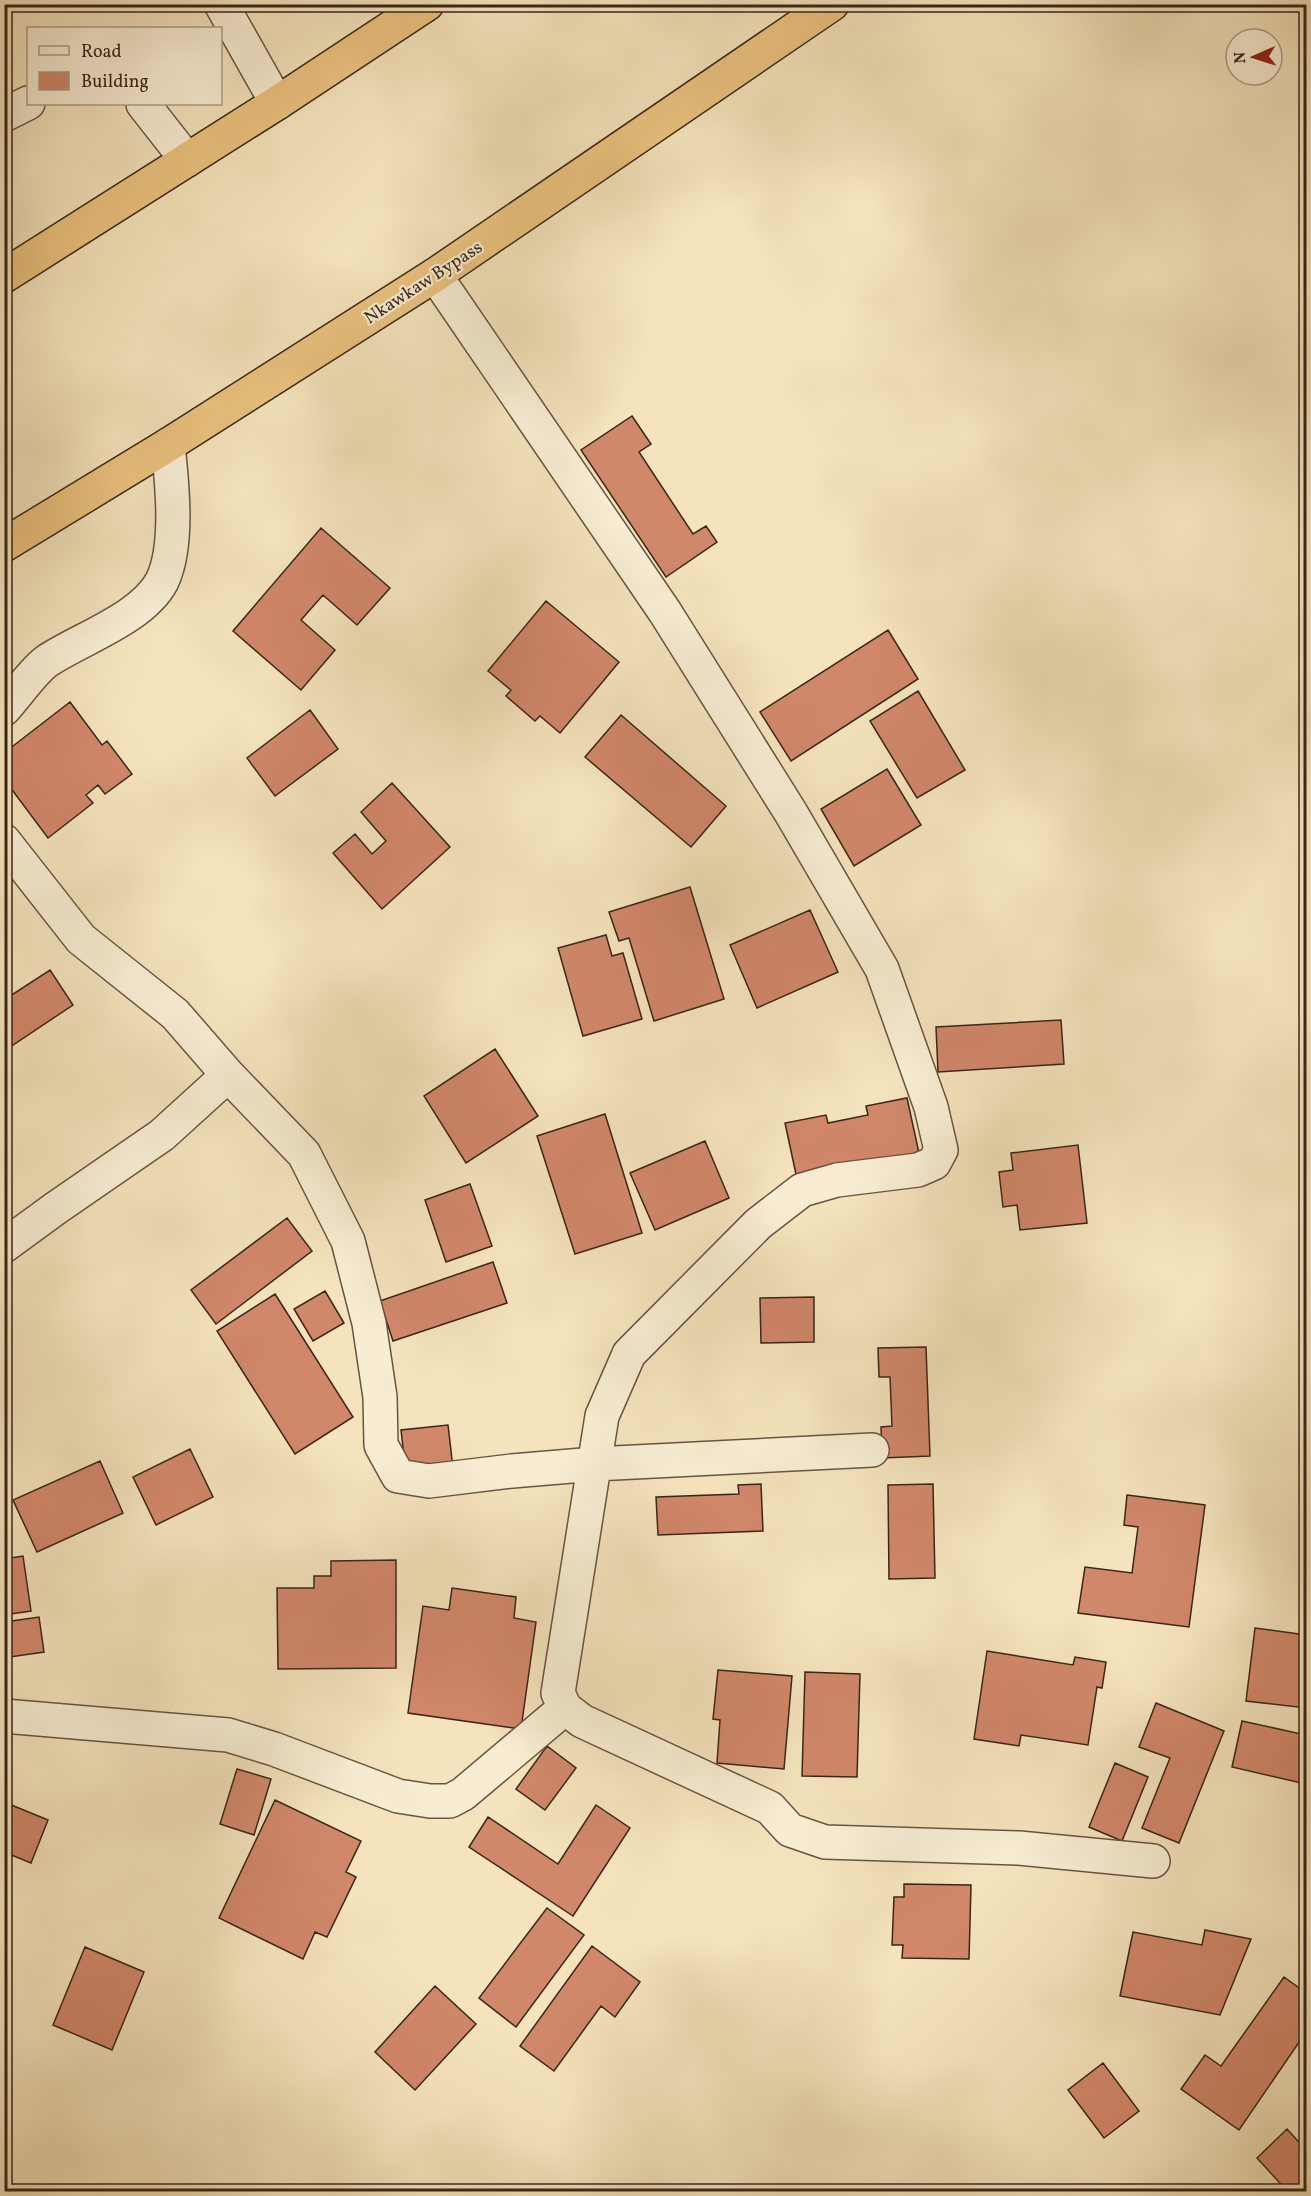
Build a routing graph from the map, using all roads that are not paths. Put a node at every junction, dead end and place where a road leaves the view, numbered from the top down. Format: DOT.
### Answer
graph roads {
  1 [pos="221,4"];
  2 [pos="426,4"];
  3 [pos="832,4"];
  4 [pos="277,103"];
  5 [pos="27,104"];
  6 [pos="144,105"];
  7 [pos="4,115"];
  8 [pos="187,160"];
  9 [pos="435,275"];
  10 [pos="4,276"];
  11 [pos="168,445"];
  12 [pos="4,545"];
  13 [pos="4,709"];
  14 [pos="4,841"];
  15 [pos="228,1075"];
  16 [pos="4,1246"];
  17 [pos="872,1450"];
  18 [pos="595,1464"];
  19 [pos="565,1708"];
  20 [pos="4,1716"];
  21 [pos="1153,1861"];
  1 -- 4 [label="street"];
  2 -- 4 [label="highway"];
  3 -- 9 [label="highway, Nkawkaw Bypass"];
  4 -- 8 [label="highway"];
  5 -- 7 [label="street"];
  6 -- 8 [label="street"];
  8 -- 10 [label="highway"];
  9 -- 11 [label="highway, Nkawkaw Bypass"];
  9 -- 18 [label="street"];
  11 -- 12 [label="highway, Nkawkaw Bypass"];
  11 -- 13 [label="street"];
  14 -- 15 [label="street"];
  15 -- 16 [label="street"];
  15 -- 18 [label="street"];
  17 -- 18 [label="street"];
  18 -- 19 [label="street"];
  19 -- 20 [label="street"];
  19 -- 21 [label="street"];
}
